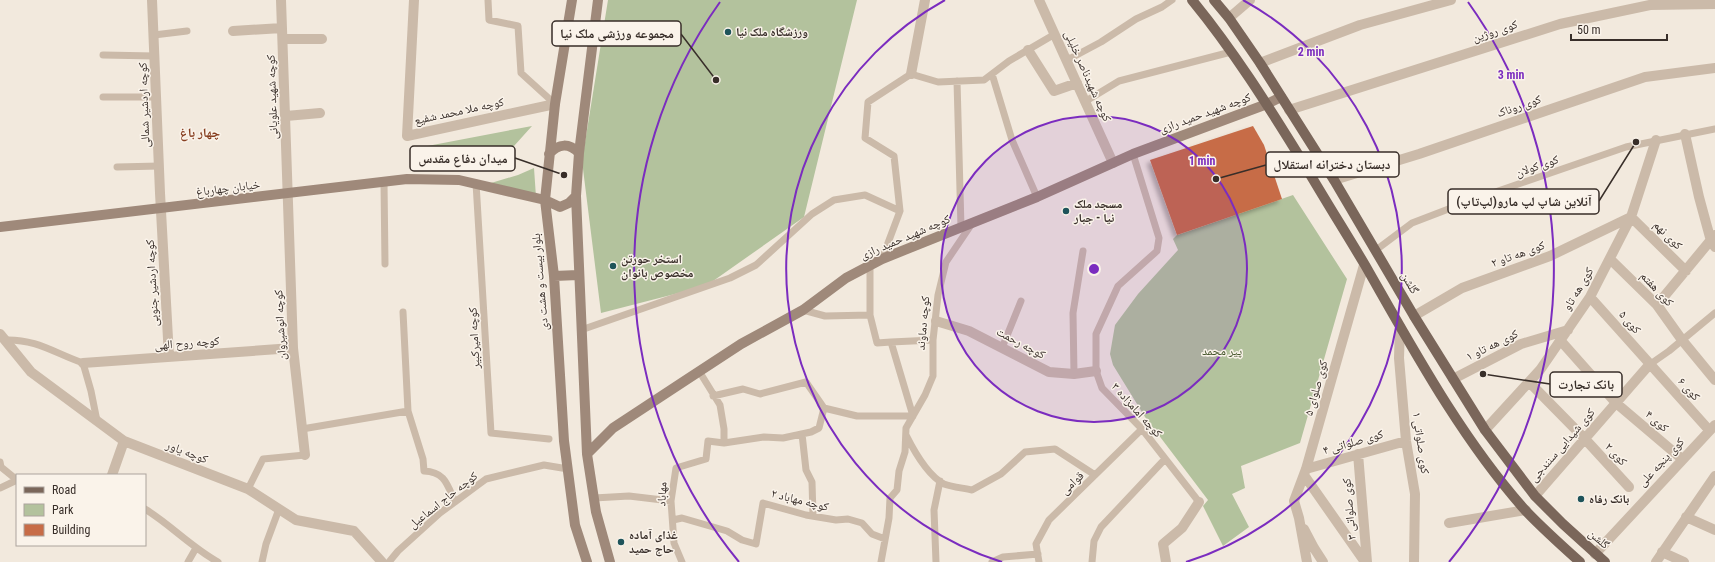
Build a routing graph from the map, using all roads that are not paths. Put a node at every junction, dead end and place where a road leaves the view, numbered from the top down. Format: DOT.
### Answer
graph roads {
  1 [pos="152,0"];
  2 [pos="281,0"];
  3 [pos="414,0"];
  4 [pos="488,0"];
  5 [pos="572,0"];
  6 [pos="598,0"];
  7 [pos="925,0"];
  8 [pos="1039,0"];
  9 [pos="1172,0"];
  10 [pos="1192,0"];
  11 [pos="1214,0"];
  12 [pos="1250,0"];
  13 [pos="1451,0"];
  14 [pos="1702,2"];
  15 [pos="1715,4"];
  16 [pos="1229,18"];
  17 [pos="282,28"];
  18 [pos="186,31"];
  19 [pos="233,31"];
  20 [pos="1055,34"];
  21 [pos="154,35"];
  22 [pos="322,38"];
  23 [pos="283,39"];
  24 [pos="1028,50"];
  25 [pos="1231,52"];
  26 [pos="103,55"];
  27 [pos="155,56"];
  28 [pos="1066,58"];
  29 [pos="1260,63"];
  30 [pos="1715,68"];
  31 [pos="911,74"];
  32 [pos="992,74"];
  33 [pos="957,81"];
  34 [pos="1077,83"];
  35 [pos="103,97"];
  36 [pos="156,97"];
  37 [pos="1281,97"];
  38 [pos="1086,102"];
  39 [pos="555,104"];
  40 [pos="1267,104"];
  41 [pos="1289,110"];
  42 [pos="320,113"];
  43 [pos="286,116"];
  44 [pos="1715,129"];
  45 [pos="1685,134"];
  46 [pos="1656,140"];
  47 [pos="579,153"];
  48 [pos="549,154"];
  49 [pos="1133,154"];
  50 [pos="1113,163"];
  51 [pos="159,166"];
  52 [pos="117,167"];
  53 [pos="1334,180"];
  54 [pos="384,182"];
  55 [pos="476,184"];
  56 [pos="288,194"];
  57 [pos="576,196"];
  58 [pos="1038,197"];
  59 [pos="545,200"];
  60 [pos="161,208"];
  61 [pos="900,211"];
  62 [pos="1632,217"];
  63 [pos="973,222"];
  64 [pos="0,227"];
  65 [pos="961,227"];
  66 [pos="1714,241"];
  67 [pos="1376,250"];
  68 [pos="1083,251"];
  69 [pos="882,259"];
  70 [pos="1610,259"];
  71 [pos="385,264"];
  72 [pos="870,265"];
  73 [pos="1364,265"];
  74 [pos="1686,271"];
  75 [pos="578,275"];
  76 [pos="554,276"];
  77 [pos="1590,298"];
  78 [pos="1021,301"];
  79 [pos="1657,305"];
  80 [pos="803,310"];
  81 [pos="403,312"];
  82 [pos="1715,313"];
  83 [pos="870,314"];
  84 [pos="1414,316"];
  85 [pos="936,321"];
  86 [pos="1400,328"];
  87 [pos="581,330"];
  88 [pos="1568,330"];
  89 [pos="3,337"];
  90 [pos="933,340"];
  91 [pos="1560,340"];
  92 [pos="1682,340"];
  93 [pos="891,342"];
  94 [pos="293,348"];
  95 [pos="1002,348"];
  96 [pos="169,357"];
  97 [pos="83,363"];
  98 [pos="1649,365"];
  99 [pos="1096,370"];
  100 [pos="699,371"];
  101 [pos="1074,374"];
  102 [pos="1452,380"];
  103 [pos="1715,380"];
  104 [pos="1529,382"];
  105 [pos="713,396"];
  106 [pos="1616,403"];
  107 [pos="824,408"];
  108 [pos="408,411"];
  109 [pos="913,416"];
  110 [pos="97,421"];
  111 [pos="1712,427"];
  112 [pos="302,429"];
  113 [pos="1142,429"];
  114 [pos="1486,430"];
  115 [pos="906,432"];
  116 [pos="802,434"];
  117 [pos="550,439"];
  118 [pos="1585,439"];
  119 [pos="124,441"];
  120 [pos="1406,441"];
  121 [pos="724,443"];
  122 [pos="587,454"];
  123 [pos="1358,454"];
  124 [pos="305,455"];
  125 [pos="1165,458"];
  126 [pos="1682,459"];
  127 [pos="0,462"];
  128 [pos="568,469"];
  129 [pos="1305,472"];
  130 [pos="112,474"];
  131 [pos="1095,475"];
  132 [pos="1715,476"];
  133 [pos="16,479"];
  134 [pos="16,480"];
  135 [pos="940,481"];
  136 [pos="1629,487"];
  137 [pos="0,488"];
  138 [pos="248,489"];
  139 [pos="1534,496"];
  140 [pos="594,498"];
  141 [pos="671,501"];
  142 [pos="455,502"];
  143 [pos="1199,502"];
  144 [pos="279,509"];
  145 [pos="146,510"];
  146 [pos="1526,510"];
  147 [pos="813,516"];
  148 [pos="1686,517"];
  149 [pos="1299,518"];
  150 [pos="673,520"];
  151 [pos="1449,523"];
  152 [pos="1715,530"];
  153 [pos="885,540"];
  154 [pos="196,548"];
  155 [pos="1662,552"];
  156 [pos="1038,554"];
  157 [pos="1595,554"];
  158 [pos="188,562"];
  159 [pos="218,562"];
  160 [pos="262,562"];
  161 [pos="382,562"];
  162 [pos="389,562"];
  163 [pos="587,562"];
  164 [pos="610,562"];
  165 [pos="682,562"];
  166 [pos="881,562"];
  167 [pos="936,562"];
  168 [pos="992,562"];
  169 [pos="1039,562"];
  170 [pos="1092,562"];
  171 [pos="1166,562"];
  172 [pos="1307,562"];
  173 [pos="1323,562"];
  174 [pos="1366,562"];
  175 [pos="1414,562"];
  176 [pos="1580,562"];
  177 [pos="1605,562"];
  178 [pos="1656,562"];
  179 [pos="1684,562"];
  1 -- 21 [label="street, کوچه اردشیر شمالی"];
  2 -- 17 [label="street, کوچه شهید علویانی"];
  3 -- 39 [label="street, کوچه ملا محمد شفیع"];
  4 -- 39 [label="lane"];
  5 -- 39 [label="main road, بلوار بیست و هشت دی"];
  6 -- 47 [label="main road"];
  7 -- 31 [label="street"];
  8 -- 20 [label="street, کوچه شهیدناصر خلیلی"];
  9 -- 28 [label="lane"];
  10 -- 25 [label="main road"];
  11 -- 16 [label="main road, گلشن"];
  12 -- 16 [label="street"];
  13 -- 29 [label="street"];
  14 -- 15 [label="street, کوی روژین"];
  14 -- 41 [label="street, کوی روژین"];
  16 -- 29 [label="main road, گلشن"];
  17 -- 19 [label="street"];
  17 -- 23 [label="street, کوچه شهید علویانی"];
  18 -- 21 [label="lane"];
  20 -- 24 [label="lane"];
  20 -- 28 [label="street, کوچه شهیدناصر خلیلی"];
  21 -- 27 [label="street, کوچه اردشیر شمالی"];
  22 -- 23 [label="street"];
  23 -- 43 [label="street, کوچه شهید علویانی"];
  24 -- 32 [label="lane"];
  24 -- 34 [label="street"];
  25 -- 38 [label="lane"];
  25 -- 40 [label="main road"];
  26 -- 27 [label="lane"];
  27 -- 36 [label="street, کوچه اردشیر شمالی"];
  28 -- 34 [label="street, کوچه شهیدناصر خلیلی"];
  29 -- 37 [label="main road, گلشن"];
  30 -- 53 [label="street, کوی روناک"];
  31 -- 33 [label="lane"];
  31 -- 61 [label="lane"];
  32 -- 33 [label="lane"];
  32 -- 58 [label="lane"];
  33 -- 65 [label="lane"];
  34 -- 38 [label="street, کوچه شهیدناصر خلیلی"];
  35 -- 36 [label="lane"];
  36 -- 51 [label="street, کوچه اردشیر شمالی"];
  37 -- 40 [label="main road, کوچه شهید حمید رازی"];
  37 -- 41 [label="main road, گلشن"];
  38 -- 50 [label="street, کوچه شهیدناصر خلیلی"];
  39 -- 48 [label="main road, بلوار بیست و هشت دی"];
  40 -- 49 [label="main road, کوچه شهید حمید رازی"];
  40 -- 73 [label="main road"];
  41 -- 53 [label="main road, گلشن"];
  42 -- 43 [label="street"];
  43 -- 56 [label="street, کوچه شهید علویانی"];
  44 -- 45 [label="lane, کوی کولان"];
  45 -- 46 [label="lane, کوی کولان"];
  45 -- 66 [label="street"];
  46 -- 62 [label="street, کوی هه تاو"];
  46 -- 67 [label="lane, کوی کولان"];
  47 -- 48 [label="main road"];
  47 -- 57 [label="main road"];
  48 -- 59 [label="main road, بلوار بیست و هشت دی"];
  49 -- 50 [label="main road, کوچه شهید حمید رازی"];
  49 -- 99 [label="lane, کوچه امامزاده ۳"];
  50 -- 58 [label="main road, کوچه شهید حمید رازی"];
  51 -- 52 [label="lane"];
  51 -- 60 [label="street, کوچه اردشیر شمالی"];
  53 -- 67 [label="main road, گلشن"];
  54 -- 55 [label="main road, خیابان چهارباغ"];
  54 -- 56 [label="main road, خیابان چهارباغ"];
  54 -- 71 [label="lane"];
  55 -- 59 [label="main road, خیابان چهارباغ"];
  55 -- 117 [label="lane, کوچه امیرکبیر"];
  56 -- 60 [label="main road, خیابان چهارباغ"];
  56 -- 94 [label="street, کوچه انوشیروان"];
  57 -- 59 [label="main road, خیابان چهارباغ"];
  57 -- 75 [label="main road"];
  58 -- 63 [label="main road, کوچه شهید حمید رازی"];
  59 -- 76 [label="main road, بلوار بیست و هشت دی"];
  60 -- 64 [label="main road, خیابان چهارباغ"];
  60 -- 96 [label="street, کوچه اردشیر جنوبی"];
  61 -- 69 [label="lane"];
  61 -- 87 [label="lane"];
  62 -- 70 [label="street, کوی هه تاو"];
  62 -- 74 [label="street, کوی نهم"];
  62 -- 84 [label="street, کوی هه تاو ۲"];
  63 -- 65 [label="main road, کوچه شهید حمید رازی"];
  63 -- 85 [label="lane, کوچه دماوند"];
  65 -- 69 [label="main road, کوچه شهید حمید رازی"];
  66 -- 74 [label="street"];
  67 -- 84 [label="main road, گلشن"];
  68 -- 101 [label="lane"];
  69 -- 72 [label="main road, کوچه شهید حمید رازی"];
  70 -- 77 [label="street, کوی هه تاو"];
  70 -- 79 [label="street, کوی هفتم"];
  72 -- 80 [label="main road, کوچه شهید حمید رازی"];
  72 -- 83 [label="lane"];
  73 -- 86 [label="main road"];
  73 -- 129 [label="street, کوی صلوای ۵"];
  74 -- 79 [label="street"];
  75 -- 76 [label="main road"];
  75 -- 87 [label="main road"];
  76 -- 128 [label="main road, بلوار بیست و هشت دی"];
  77 -- 88 [label="street, کوی هه تاو"];
  77 -- 98 [label="street, کوی ۵"];
  78 -- 95 [label="lane"];
  79 -- 92 [label="street, کوی هفتم"];
  80 -- 83 [label="lane"];
  80 -- 100 [label="main road, کوچه شهید حمید رازی"];
  81 -- 108 [label="lane"];
  82 -- 92 [label="lane, کوی شیدایی سنندجی"];
  83 -- 93 [label="lane"];
  84 -- 102 [label="main road, گلشن"];
  85 -- 90 [label="lane, کوچه دماوند"];
  85 -- 95 [label="street, کوچه رحمت"];
  86 -- 120 [label="street, کوی صلواتی ۱"];
  86 -- 146 [label="main road"];
  87 -- 122 [label="main road"];
  88 -- 91 [label="street, کوی هه تاو"];
  88 -- 102 [label="street, کوی هه تاو ۱"];
  89 -- 97 [label="lane"];
  89 -- 110 [label="street, کوچه یاور"];
  90 -- 93 [label="lane"];
  90 -- 109 [label="lane, کوچه دماوند"];
  91 -- 104 [label="street, کوی هه تاو"];
  91 -- 106 [label="street, کوی ۴"];
  92 -- 98 [label="lane, کوی شیدایی سنندجی"];
  92 -- 103 [label="street, کوی هفتم"];
  93 -- 109 [label="lane"];
  94 -- 96 [label="street, کوچه روح الهی"];
  94 -- 112 [label="street, کوچه انوشیروان"];
  95 -- 101 [label="street, کوچه رحمت"];
  96 -- 97 [label="street, کوچه روح الهی"];
  97 -- 110 [label="lane"];
  98 -- 106 [label="street, کوی شیدایی سنندجی"];
  98 -- 111 [label="street, کوی ۶"];
  99 -- 101 [label="street, کوچه رحمت"];
  99 -- 113 [label="lane, کوچه امامزاده ۳"];
  100 -- 105 [label="lane"];
  100 -- 122 [label="main road, کوچه شهید حمید رازی"];
  102 -- 114 [label="main road, گلشن"];
  104 -- 114 [label="street, کوی هه تاو"];
  104 -- 118 [label="street, کوی ۲"];
  105 -- 107 [label="lane"];
  105 -- 121 [label="lane"];
  106 -- 118 [label="street, کوی شیدایی سنندجی"];
  106 -- 126 [label="street, کوی ۴"];
  107 -- 109 [label="lane"];
  107 -- 116 [label="lane"];
  108 -- 112 [label="lane"];
  108 -- 142 [label="lane"];
  109 -- 115 [label="lane, کوچه دماوند"];
  110 -- 119 [label="street, کوچه یاور"];
  111 -- 126 [label="street, کوی پنجه علی"];
  112 -- 124 [label="street, کوچه انوشیروان"];
  113 -- 125 [label="lane, کوچه امامزاده ۳"];
  113 -- 131 [label="lane, قوامی"];
  114 -- 139 [label="main road, گلشن"];
  115 -- 135 [label="lane"];
  115 -- 153 [label="lane"];
  116 -- 121 [label="lane"];
  116 -- 147 [label="lane"];
  118 -- 136 [label="street, کوی ۲"];
  118 -- 139 [label="street, کوی شیدایی سنندجی"];
  119 -- 130 [label="street"];
  119 -- 138 [label="street, کوچه یاور"];
  120 -- 123 [label="street, کوی صلواتی ۴"];
  120 -- 175 [label="street, کوی صلواتی ۱"];
  121 -- 141 [label="lane, مهاباد"];
  122 -- 140 [label="main road"];
  123 -- 129 [label="street, کوی صلواتی ۴"];
  123 -- 174 [label="street, کوی صلواتی ۳"];
  124 -- 138 [label="lane"];
  125 -- 143 [label="lane, کوچه امامزاده ۳"];
  125 -- 170 [label="lane"];
  126 -- 157 [label="street, کوی پنجه علی"];
  127 -- 133 [label="lane"];
  128 -- 142 [label="lane, کوچه حاج اسماعیل"];
  128 -- 163 [label="main road, بلوار بیست و هشت دی"];
  129 -- 149 [label="street, کوی صلوای ۵"];
  129 -- 174 [label="street"];
  131 -- 135 [label="lane"];
  131 -- 156 [label="lane, قوامی"];
  132 -- 148 [label="street"];
  134 -- 137 [label="lane"];
  135 -- 167 [label="lane"];
  138 -- 144 [label="street, کوچه یاور"];
  139 -- 157 [label="main road, گلشن"];
  140 -- 141 [label="lane"];
  140 -- 164 [label="main road"];
  141 -- 150 [label="lane, مهاباد"];
  142 -- 162 [label="lane, کوچه حاج اسماعیل"];
  143 -- 171 [label="street"];
  144 -- 160 [label="lane"];
  144 -- 161 [label="street, کوچه یاور"];
  145 -- 154 [label="lane"];
  146 -- 151 [label="street"];
  146 -- 176 [label="main road"];
  147 -- 150 [label="lane, کوچه مهاباد ۲"];
  147 -- 153 [label="lane, کوچه مهاباد ۲"];
  148 -- 152 [label="street"];
  148 -- 155 [label="street"];
  149 -- 172 [label="street"];
  149 -- 173 [label="street"];
  150 -- 165 [label="lane, مهاباد"];
  153 -- 166 [label="lane"];
  154 -- 158 [label="lane"];
  154 -- 159 [label="lane"];
  155 -- 178 [label="street"];
  155 -- 179 [label="street"];
  156 -- 168 [label="lane"];
  156 -- 169 [label="lane, قوامی"];
  157 -- 177 [label="main road, گلشن"];
}
